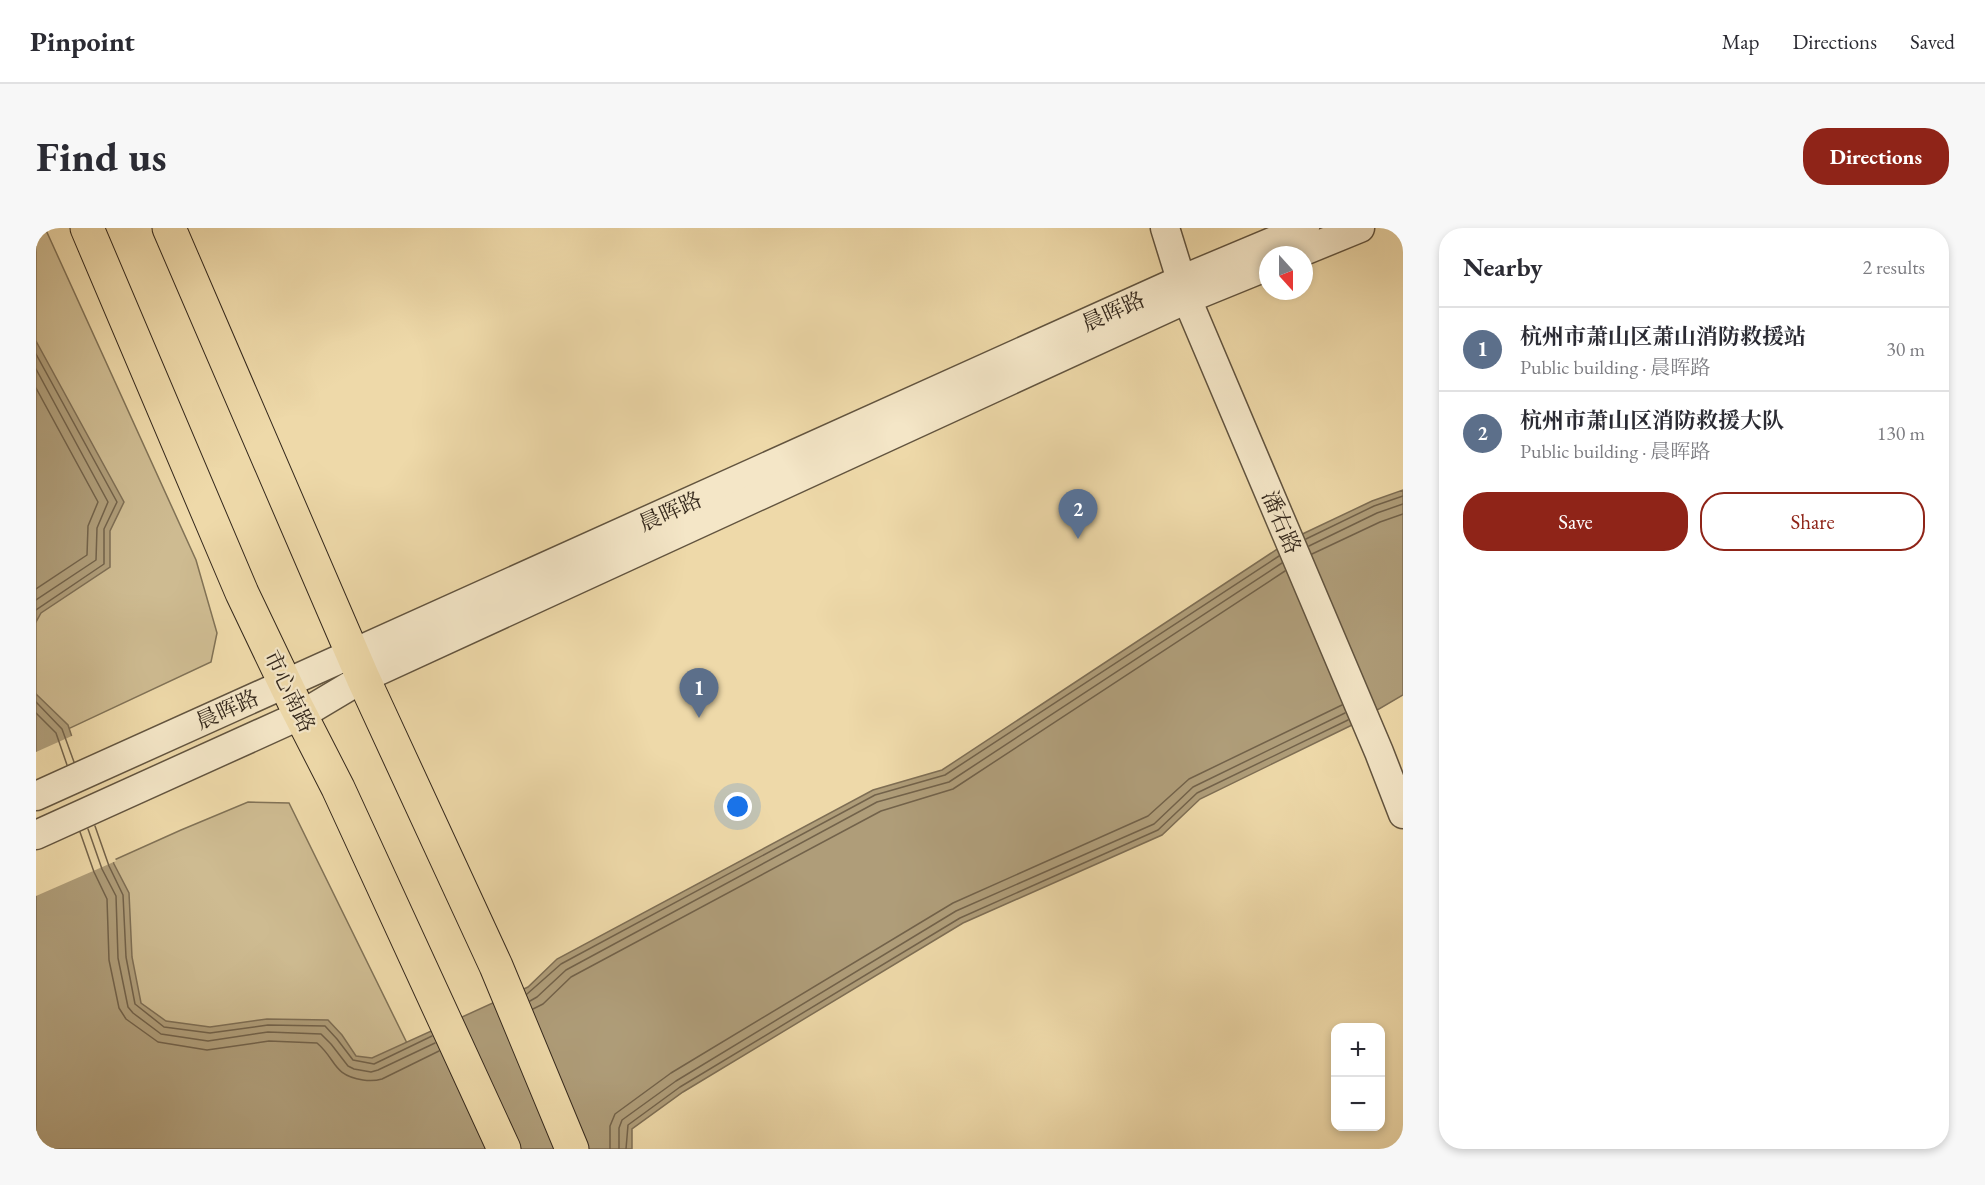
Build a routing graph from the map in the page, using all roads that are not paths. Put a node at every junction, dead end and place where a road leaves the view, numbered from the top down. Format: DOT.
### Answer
graph roads {
  1 [pos="87,228"];
  2 [pos="169,228"];
  3 [pos="1165,228"];
  4 [pos="1305,228"];
  5 [pos="1360,228"];
  6 [pos="1313,247"];
  7 [pos="1259,268"];
  8 [pos="1184,289"];
  9 [pos="357,666"];
  10 [pos="285,683"];
  11 [pos="301,715"];
  12 [pos="36,796"];
  13 [pos="1403,814"];
  14 [pos="36,835"];
  15 [pos="504,1149"];
  16 [pos="572,1149"];
  1 -- 10 [label="main road, 市心南路"];
  2 -- 9 [label="main road"];
  3 -- 8 [label="street, 潘右路"];
  4 -- 8 [label="street, 晨晖路"];
  5 -- 6 [label="street"];
  7 -- 8 [label="street, 晨晖路"];
  8 -- 9 [label="street, 晨晖路"];
  8 -- 13 [label="street, 潘右路"];
  9 -- 10 [label="street, 晨晖路"];
  9 -- 11 [label="street, 晨晖路"];
  9 -- 16 [label="main road"];
  10 -- 11 [label="main road, 市心南路"];
  10 -- 12 [label="street, 晨晖路"];
  11 -- 14 [label="street, 晨晖路"];
  11 -- 15 [label="main road, 市心南路"];
}
